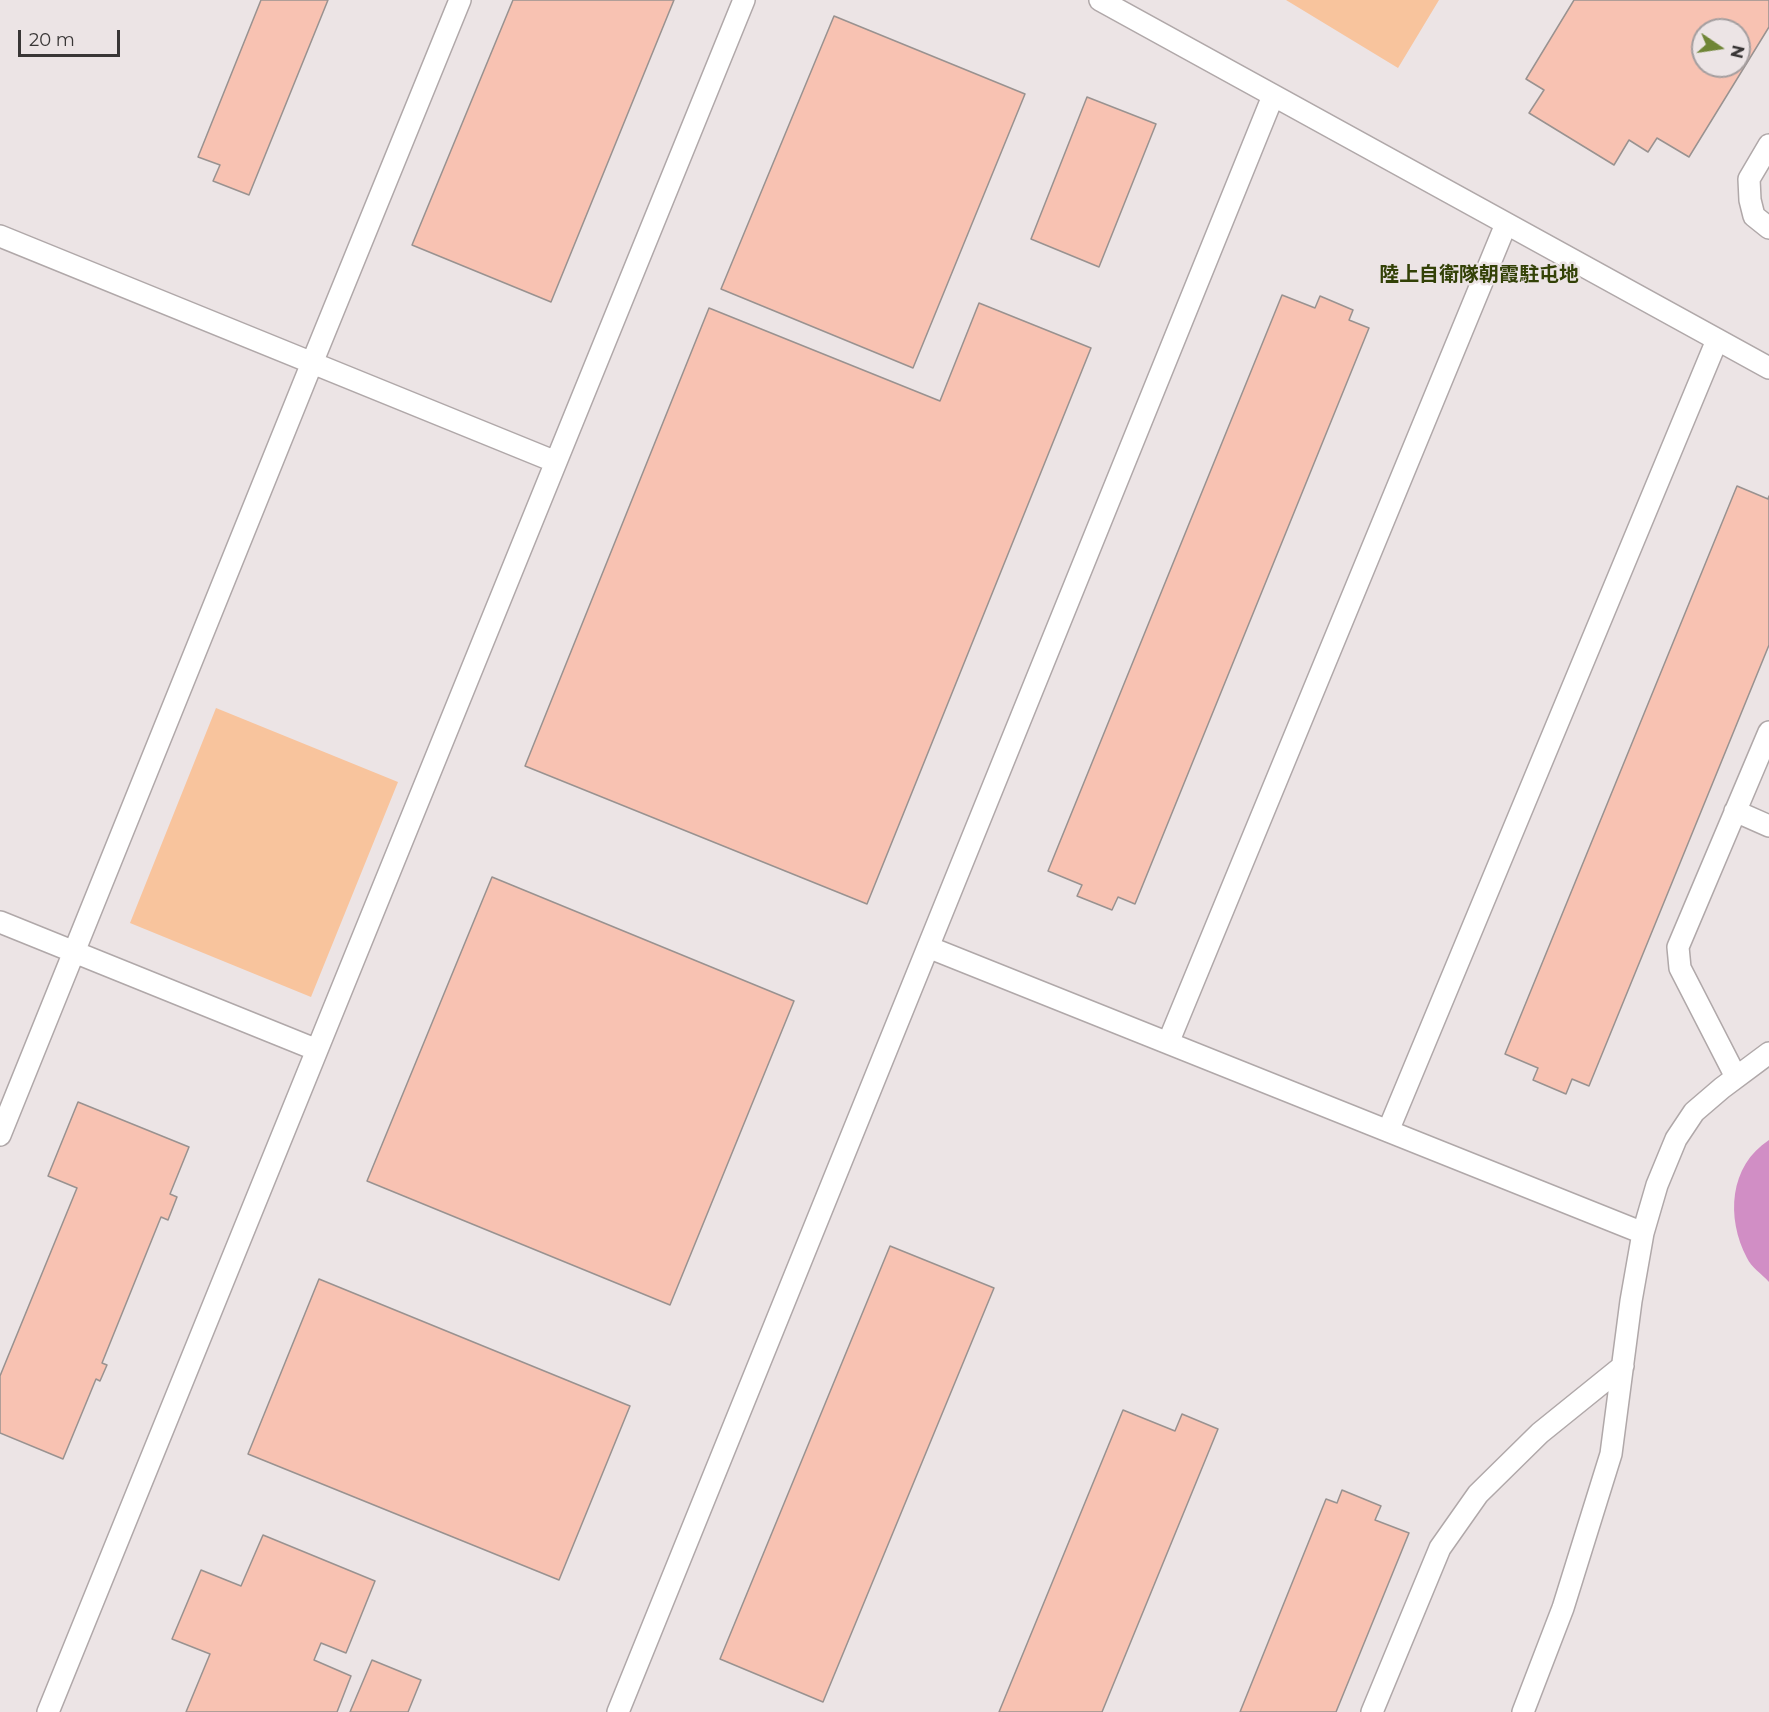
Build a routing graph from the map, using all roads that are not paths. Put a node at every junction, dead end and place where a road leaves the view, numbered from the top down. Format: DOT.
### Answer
graph roads {
  1 [pos="460,0"];
  2 [pos="744,0"];
  3 [pos="1100,0"];
  4 [pos="1273,96"];
  5 [pos="1769,145"];
  6 [pos="1506,224"];
  7 [pos="1769,228"];
  8 [pos="0,236"];
  9 [pos="1717,340"];
  10 [pos="312,363"];
  11 [pos="1769,368"];
  12 [pos="556,462"];
  13 [pos="1769,732"];
  14 [pos="1735,812"];
  15 [pos="1769,825"];
  16 [pos="0,922"];
  17 [pos="928,947"];
  18 [pos="74,952"];
  19 [pos="1168,1043"];
  20 [pos="316,1050"];
  21 [pos="1769,1053"];
  22 [pos="1736,1077"];
  23 [pos="1388,1131"];
  24 [pos="0,1135"];
  25 [pos="1643,1233"];
  26 [pos="1623,1366"];
  27 [pos="626,1690"];
  28 [pos="48,1712"];
  29 [pos="613,1712"];
  30 [pos="618,1712"];
  31 [pos="1372,1712"];
  32 [pos="1523,1712"];
  1 -- 10 [label="lane"];
  2 -- 12 [label="lane"];
  3 -- 4 [label="lane"];
  4 -- 6 [label="lane"];
  4 -- 17 [label="lane"];
  5 -- 7 [label="lane"];
  6 -- 9 [label="lane"];
  6 -- 19 [label="lane"];
  8 -- 10 [label="lane"];
  9 -- 11 [label="lane"];
  9 -- 23 [label="lane"];
  10 -- 12 [label="lane"];
  10 -- 18 [label="lane"];
  12 -- 20 [label="lane"];
  13 -- 14 [label="lane"];
  14 -- 15 [label="lane"];
  14 -- 22 [label="lane"];
  16 -- 18 [label="lane"];
  17 -- 19 [label="lane"];
  17 -- 27 [label="lane"];
  18 -- 20 [label="lane"];
  18 -- 24 [label="lane"];
  19 -- 23 [label="lane"];
  20 -- 28 [label="lane"];
  21 -- 22 [label="lane"];
  22 -- 25 [label="lane"];
  23 -- 25 [label="lane"];
  25 -- 26 [label="lane"];
  26 -- 31 [label="lane"];
  26 -- 32 [label="lane"];
  27 -- 29 [label="lane"];
  27 -- 30 [label="lane"];
}
